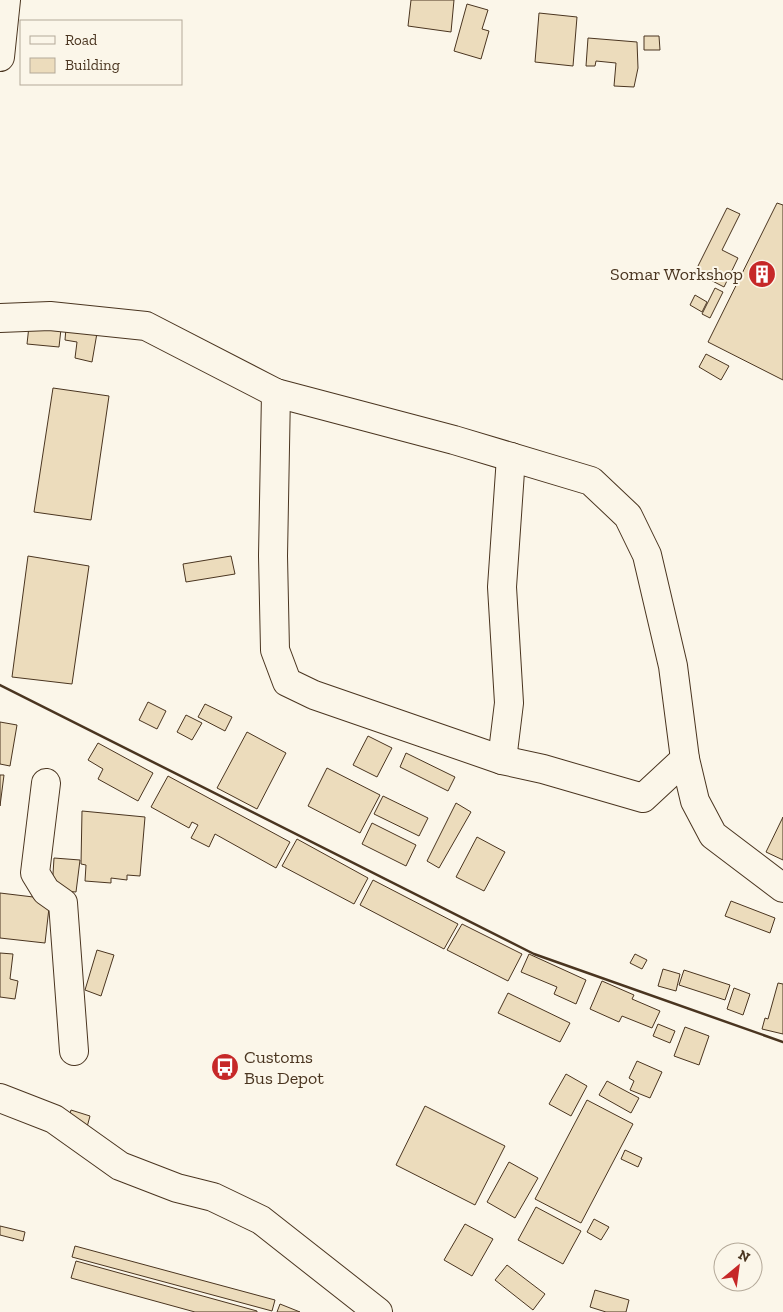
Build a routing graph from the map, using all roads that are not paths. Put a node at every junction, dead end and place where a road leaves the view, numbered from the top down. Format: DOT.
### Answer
graph roads {
  1 [pos="6,0"];
  2 [pos="0,57"];
  3 [pos="0,318"];
  4 [pos="276,393"];
  5 [pos="511,457"];
  6 [pos="685,759"];
  7 [pos="502,760"];
  8 [pos="46,783"];
  9 [pos="783,888"];
  10 [pos="74,1051"];
  11 [pos="0,1098"];
  12 [pos="378,1312"];
  1 -- 2 [label="street"];
  3 -- 4 [label="street"];
  4 -- 5 [label="street"];
  4 -- 7 [label="street"];
  5 -- 6 [label="street"];
  5 -- 7 [label="street"];
  6 -- 7 [label="street"];
  6 -- 9 [label="street"];
  8 -- 10 [label="street"];
  11 -- 12 [label="street"];
}
